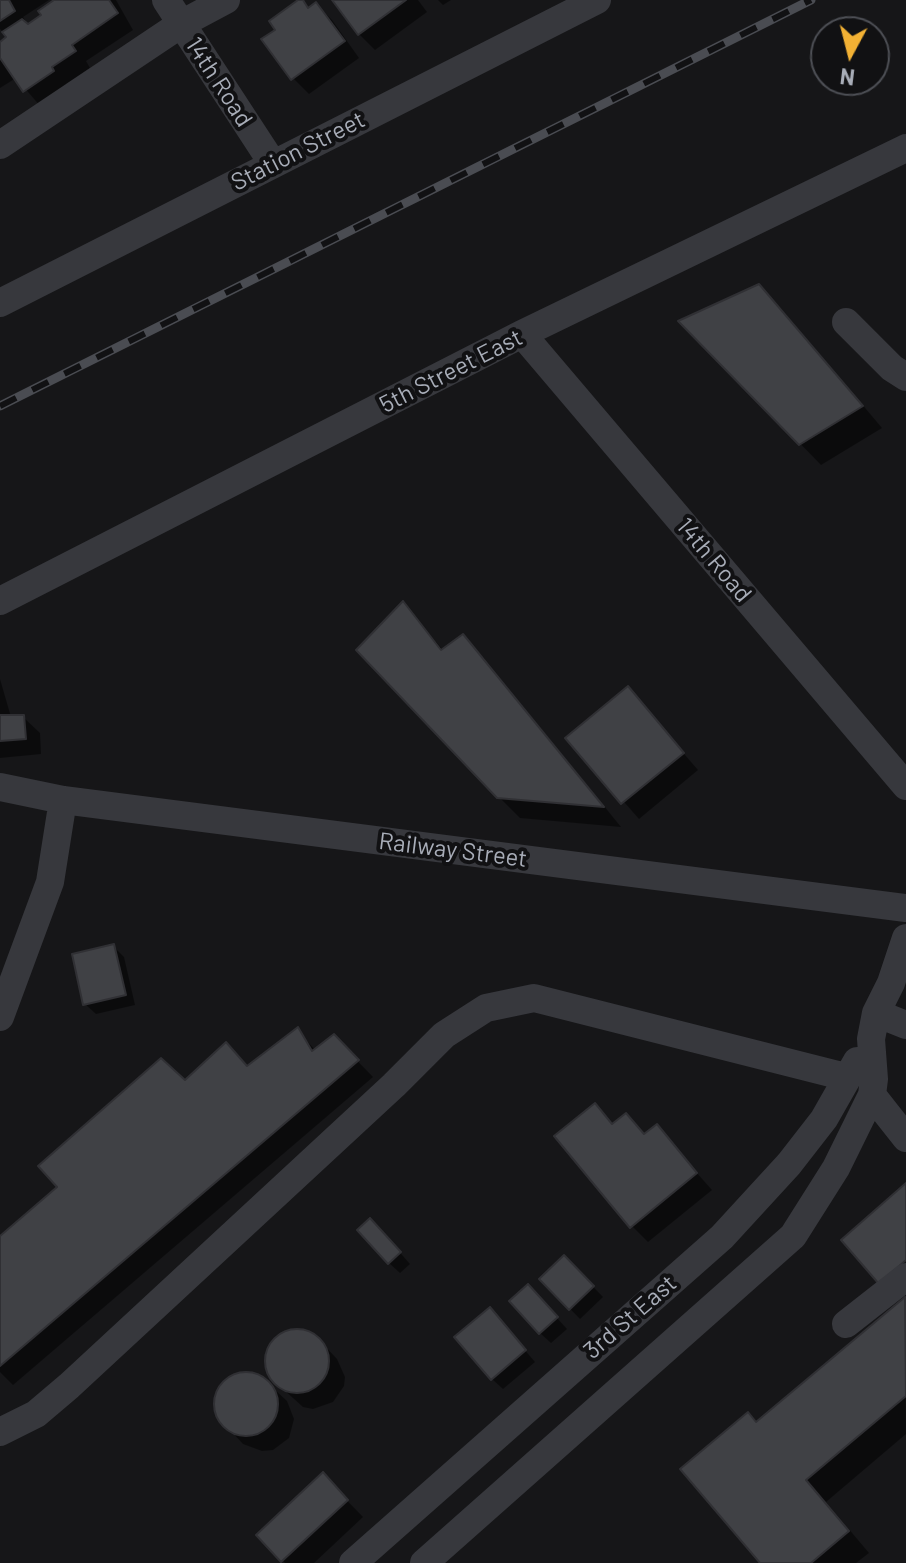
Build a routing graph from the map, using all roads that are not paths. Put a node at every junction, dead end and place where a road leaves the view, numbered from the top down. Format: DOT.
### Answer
graph roads {
  1 [pos="166,0"];
  2 [pos="226,0"];
  3 [pos="597,0"];
  4 [pos="181,24"];
  5 [pos="0,145"];
  6 [pos="906,148"];
  7 [pos="273,164"];
  8 [pos="0,303"];
  9 [pos="846,322"];
  10 [pos="522,334"];
  11 [pos="906,377"];
  12 [pos="0,601"];
  13 [pos="906,786"];
  14 [pos="0,787"];
  15 [pos="63,800"];
  16 [pos="906,908"];
  17 [pos="906,938"];
  18 [pos="0,1017"];
  19 [pos="906,1025"];
  20 [pos="874,1026"];
  21 [pos="846,1077"];
  22 [pos="872,1095"];
  23 [pos="906,1138"];
  24 [pos="906,1277"];
  25 [pos="846,1324"];
  26 [pos="0,1432"];
  27 [pos="353,1563"];
  28 [pos="424,1563"];
  1 -- 4 [label="street, 14th Road"];
  2 -- 4 [label="street"];
  3 -- 7 [label="street, Station Street"];
  4 -- 5 [label="street"];
  4 -- 7 [label="street, 14th Road"];
  6 -- 10 [label="street, 5th Street East"];
  7 -- 8 [label="street, Station Street"];
  9 -- 11 [label="street"];
  10 -- 12 [label="street, 5th Street East"];
  10 -- 13 [label="street, 14th Road"];
  14 -- 15 [label="street, Railway Street"];
  15 -- 16 [label="street, Railway Street"];
  15 -- 18 [label="street"];
  17 -- 20 [label="street, 3rd St East"];
  19 -- 20 [label="street"];
  20 -- 21 [label="street, 3rd St East"];
  20 -- 22 [label="street, 3rd St East"];
  21 -- 26 [label="street"];
  21 -- 27 [label="street, 3rd St East"];
  22 -- 23 [label="street"];
  22 -- 28 [label="street, 3rd St East"];
  24 -- 25 [label="street"];
}
